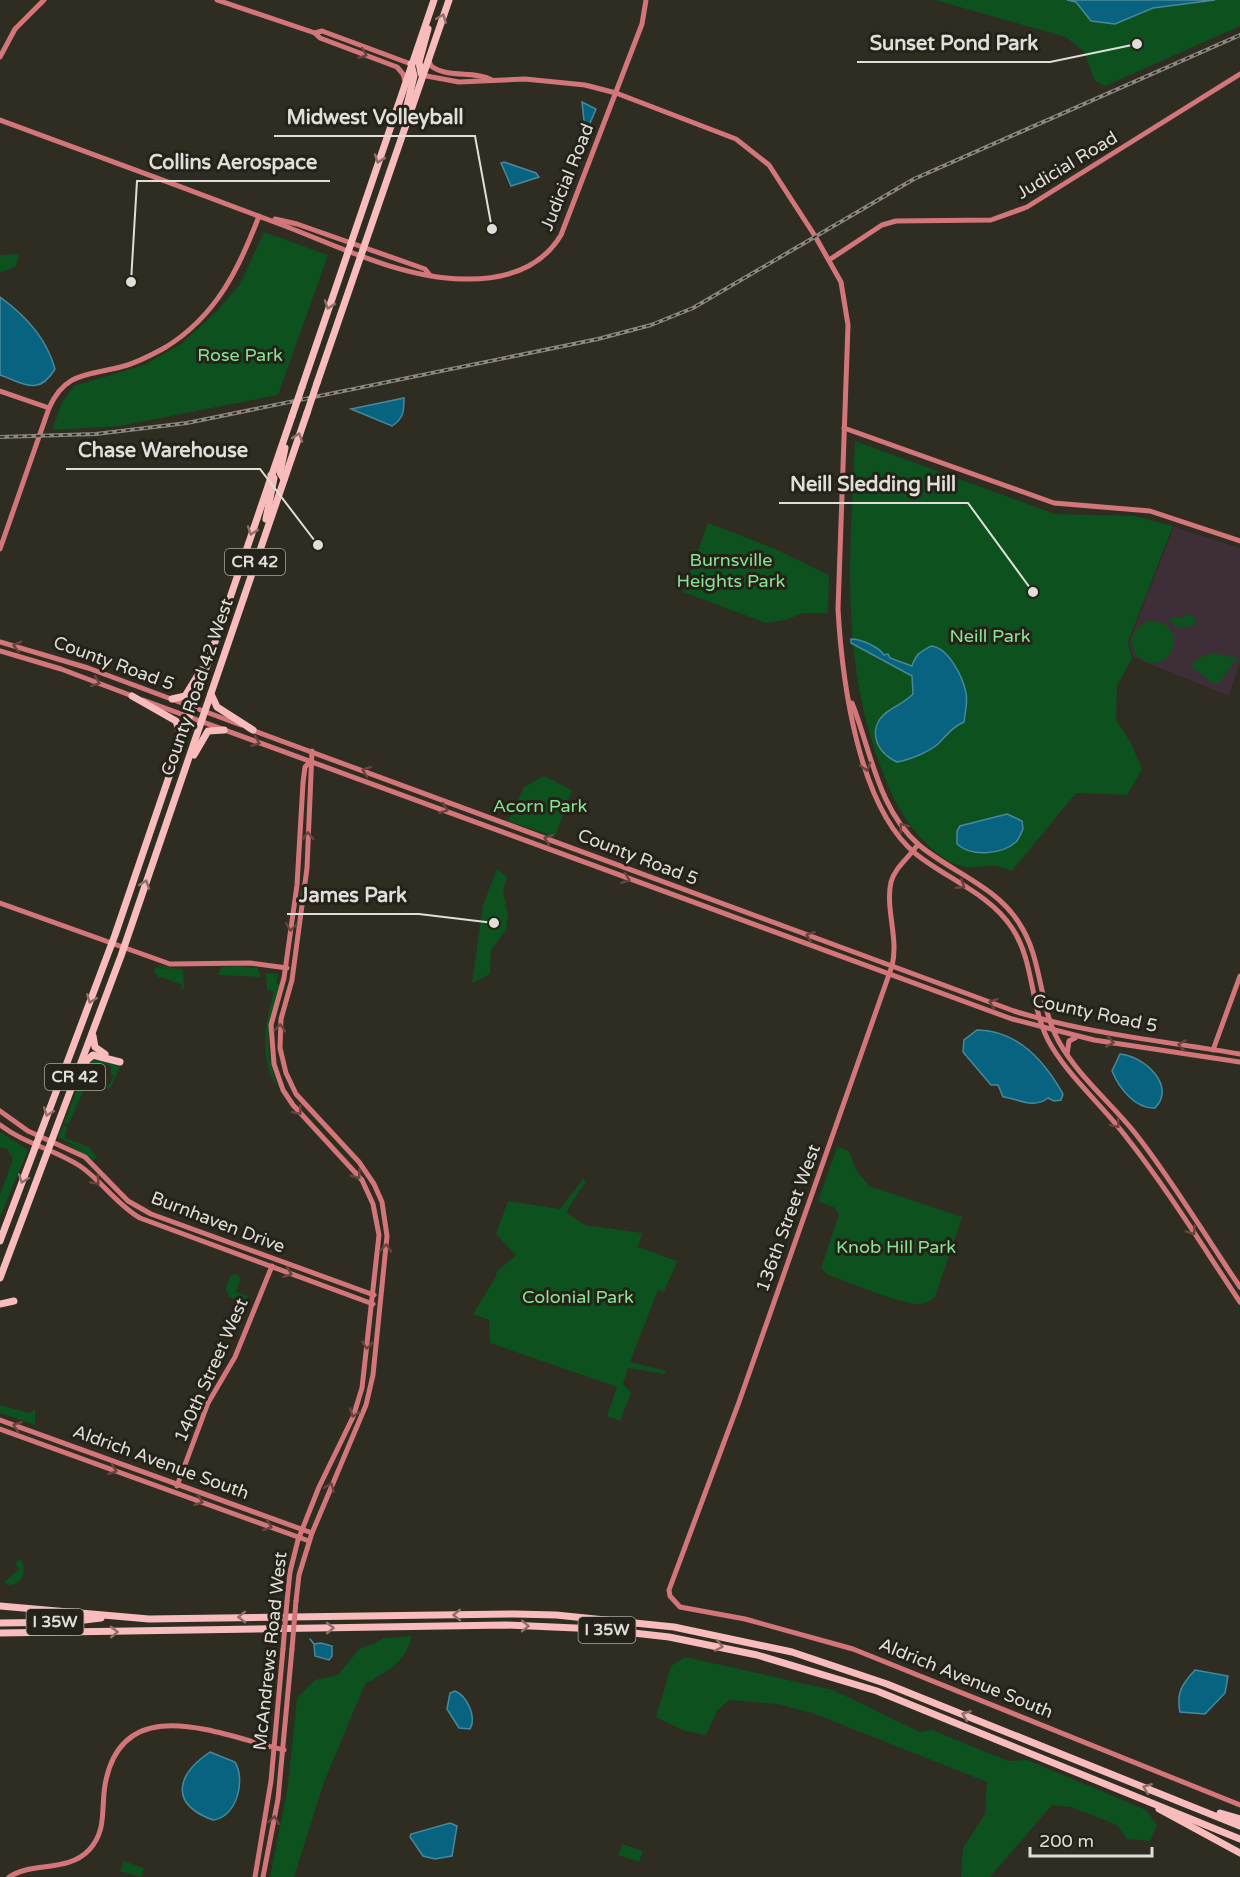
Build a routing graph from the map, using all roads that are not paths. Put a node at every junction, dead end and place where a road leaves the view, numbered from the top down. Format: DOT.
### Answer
graph roads {
  1 [pos="44,0"];
  2 [pos="217,0"];
  3 [pos="434,0"];
  4 [pos="449,0"];
  5 [pos="646,0"];
  6 [pos="315,33"];
  7 [pos="0,57"];
  8 [pos="427,57"];
  9 [pos="411,64"];
  10 [pos="1240,74"];
  11 [pos="422,75"];
  12 [pos="492,80"];
  13 [pos="405,81"];
  14 [pos="616,93"];
  15 [pos="0,120"];
  16 [pos="403,129"];
  17 [pos="259,216"];
  18 [pos="349,247"];
  19 [pos="362,251"];
  20 [pos="829,260"];
  21 [pos="0,391"];
  22 [pos="50,408"];
  23 [pos="292,416"];
  24 [pos="844,428"];
  25 [pos="271,475"];
  26 [pos="284,479"];
  27 [pos="1240,541"];
  28 [pos="0,549"];
  29 [pos="255,562"];
  30 [pos="0,642"];
  31 [pos="0,651"];
  32 [pos="210,655"];
  33 [pos="847,690"];
  34 [pos="211,693"];
  35 [pos="132,696"];
  36 [pos="172,699"];
  37 [pos="192,706"];
  38 [pos="205,711"];
  39 [pos="189,717"];
  40 [pos="201,721"];
  41 [pos="224,730"];
  42 [pos="253,730"];
  43 [pos="181,740"];
  44 [pos="312,751"];
  45 [pos="310,762"];
  46 [pos="183,776"];
  47 [pos="918,844"];
  48 [pos="913,851"];
  49 [pos="0,903"];
  50 [pos="111,944"];
  51 [pos="123,949"];
  52 [pos="1032,950"];
  53 [pos="1025,952"];
  54 [pos="892,966"];
  55 [pos="285,968"];
  56 [pos="294,968"];
  57 [pos="889,974"];
  58 [pos="1240,976"];
  59 [pos="1034,1000"];
  60 [pos="1022,1013"];
  61 [pos="1039,1018"];
  62 [pos="1049,1021"];
  63 [pos="1043,1028"];
  64 [pos="93,1031"];
  65 [pos="1053,1031"];
  66 [pos="1078,1037"];
  67 [pos="1213,1049"];
  68 [pos="1240,1054"];
  69 [pos="1067,1055"];
  70 [pos="1211,1058"];
  71 [pos="1240,1062"];
  72 [pos="0,1111"];
  73 [pos="58,1121"];
  74 [pos="0,1125"];
  75 [pos="39,1136"];
  76 [pos="51,1141"];
  77 [pos="35,1147"];
  78 [pos="48,1150"];
  79 [pos="0,1241"];
  80 [pos="275,1259"];
  81 [pos="272,1267"];
  82 [pos="0,1278"];
  83 [pos="1240,1287"];
  84 [pos="373,1294"];
  85 [pos="381,1297"];
  86 [pos="14,1301"];
  87 [pos="1240,1302"];
  88 [pos="0,1304"];
  89 [pos="372,1304"];
  90 [pos="380,1306"];
  91 [pos="0,1420"];
  92 [pos="0,1429"];
  93 [pos="178,1484"];
  94 [pos="174,1493"];
  95 [pos="302,1529"];
  96 [pos="312,1533"];
  97 [pos="299,1538"];
  98 [pos="309,1541"];
  99 [pos="674,1602"];
  100 [pos="0,1606"];
  101 [pos="110,1617"];
  102 [pos="0,1623"];
  103 [pos="0,1634"];
  104 [pos="274,1748"];
  105 [pos="284,1750"];
  106 [pos="1169,1796"];
  107 [pos="1150,1802"];
  108 [pos="1240,1805"];
  109 [pos="1240,1819"];
  110 [pos="1240,1826"];
  111 [pos="1240,1839"];
  112 [pos="1240,1853"];
  113 [pos="9,1877"];
  114 [pos="255,1877"];
  115 [pos="263,1877"];
  1 -- 7 [label="street"];
  2 -- 6 [label="street"];
  3 -- 9 [label="highway, County Road 42 West / CR 42"];
  3 -- 11 [label="highway"];
  8 -- 4 [label="highway, County Road 42 West / CR 42, one-way"];
  5 -- 14 [label="street, Judicial Road"];
  6 -- 9 [label="street"];
  6 -- 13 [label="street, one-way"];
  8 -- 11 [label="highway, County Road 42 West / CR 42"];
  8 -- 12 [label="street"];
  9 -- 13 [label="highway, County Road 42 West / CR 42"];
  9 -- 16 [label="highway"];
  10 -- 20 [label="street, Judicial Road"];
  11 -- 12 [label="street"];
  11 -- 16 [label="highway, County Road 42 West / CR 42"];
  12 -- 14 [label="street"];
  13 -- 18 [label="highway, County Road 42 West / CR 42, one-way"];
  14 -- 19 [label="street, Judicial Road"];
  14 -- 20 [label="street"];
  15 -- 17 [label="street, Judicial Road"];
  16 -- 19 [label="highway, County Road 42 West / CR 42"];
  17 -- 18 [label="street, Judicial Road"];
  17 -- 22 [label="street"];
  18 -- 19 [label="street, Judicial Road"];
  18 -- 23 [label="highway, County Road 42 West / CR 42, one-way, bridge"];
  26 -- 19 [label="highway, County Road 42 West / CR 42, one-way, bridge"];
  20 -- 24 [label="street"];
  21 -- 22 [label="street"];
  22 -- 28 [label="street"];
  23 -- 25 [label="highway, County Road 42 West / CR 42"];
  23 -- 26 [label="highway"];
  24 -- 27 [label="street"];
  24 -- 33 [label="street"];
  25 -- 29 [label="highway"];
  25 -- 32 [label="highway, County Road 42 West / CR 42, one-way"];
  26 -- 29 [label="highway, County Road 42 West / CR 42"];
  29 -- 34 [label="highway, County Road 42 West / CR 42"];
  36 -- 30 [label="street, County Road 5, one-way"];
  31 -- 35 [label="street, County Road 5, one-way"];
  32 -- 36 [label="highway"];
  32 -- 37 [label="highway, County Road 42 West / CR 42"];
  47 -- 33 [label="street, one-way"];
  33 -- 48 [label="street, one-way"];
  34 -- 38 [label="highway, County Road 42 West / CR 42"];
  34 -- 42 [label="highway"];
  35 -- 39 [label="street, County Road 5"];
  35 -- 43 [label="highway"];
  36 -- 37 [label="street, County Road 5"];
  37 -- 38 [label="street, County Road 5"];
  37 -- 39 [label="highway, County Road 42 West / CR 42"];
  38 -- 40 [label="highway, County Road 42 West / CR 42"];
  38 -- 42 [label="street, County Road 5"];
  39 -- 40 [label="street, County Road 5"];
  39 -- 43 [label="highway, County Road 42 West / CR 42"];
  40 -- 41 [label="street, County Road 5"];
  40 -- 46 [label="highway, County Road 42 West / CR 42"];
  41 -- 45 [label="street, County Road 5, one-way"];
  41 -- 46 [label="highway"];
  42 -- 44 [label="street, County Road 5"];
  43 -- 50 [label="highway, County Road 42 West / CR 42"];
  44 -- 45 [label="street, McAndrews Road West"];
  54 -- 44 [label="street, County Road 5, one-way"];
  45 -- 55 [label="street, McAndrews Road West, one-way"];
  56 -- 45 [label="street, McAndrews Road West, one-way"];
  45 -- 57 [label="street, County Road 5, one-way"];
  51 -- 46 [label="highway, County Road 42 West / CR 42, one-way"];
  47 -- 48 [label="street, 136th Street West"];
  47 -- 52 [label="street"];
  48 -- 53 [label="street, one-way"];
  48 -- 54 [label="street, 136th Street West"];
  49 -- 50 [label="street"];
  50 -- 51 [label="street"];
  50 -- 75 [label="highway, County Road 42 West / CR 42, one-way"];
  51 -- 55 [label="street"];
  51 -- 64 [label="highway, County Road 42 West / CR 42"];
  52 -- 53 [label="street"];
  52 -- 62 [label="street"];
  53 -- 59 [label="street"];
  54 -- 57 [label="street, 136th Street West"];
  60 -- 54 [label="street, County Road 5, one-way"];
  55 -- 56 [label="street"];
  55 -- 84 [label="street, McAndrews Road West, one-way"];
  85 -- 56 [label="street, McAndrews Road West, one-way"];
  57 -- 63 [label="street, County Road 5"];
  57 -- 99 [label="street, 136th Street West"];
  58 -- 67 [label="street"];
  59 -- 60 [label="street"];
  59 -- 61 [label="street"];
  60 -- 61 [label="street, County Road 5"];
  61 -- 62 [label="street, County Road 5"];
  61 -- 63 [label="street"];
  62 -- 65 [label="street"];
  67 -- 62 [label="street, County Road 5, one-way"];
  63 -- 65 [label="street, County Road 5"];
  63 -- 87 [label="street, one-way"];
  64 -- 73 [label="highway, County Road 42 West / CR 42"];
  64 -- 73 [label="highway"];
  65 -- 66 [label="street, County Road 5"];
  65 -- 69 [label="street"];
  66 -- 69 [label="street"];
  66 -- 70 [label="street, County Road 5, one-way"];
  67 -- 68 [label="street, County Road 5"];
  67 -- 70 [label="street"];
  69 -- 83 [label="street"];
  70 -- 71 [label="street, County Road 5"];
  72 -- 75 [label="street, Burnhaven Drive"];
  73 -- 76 [label="highway, County Road 42 West / CR 42"];
  74 -- 77 [label="street, Burnhaven Drive"];
  75 -- 76 [label="street, Burnhaven Drive"];
  75 -- 77 [label="highway, County Road 42 West / CR 42"];
  76 -- 78 [label="highway, County Road 42 West / CR 42"];
  76 -- 80 [label="street, Burnhaven Drive"];
  77 -- 78 [label="street, Burnhaven Drive"];
  77 -- 79 [label="highway, County Road 42 West / CR 42, one-way"];
  78 -- 81 [label="street, Burnhaven Drive, one-way"];
  78 -- 82 [label="highway, County Road 42 West / CR 42"];
  80 -- 81 [label="street, 140th Street West"];
  80 -- 84 [label="street, Burnhaven Drive"];
  81 -- 89 [label="street, Burnhaven Drive, one-way"];
  81 -- 93 [label="street, 140th Street West"];
  84 -- 85 [label="street, Burnhaven Drive"];
  84 -- 89 [label="street, McAndrews Road West"];
  85 -- 90 [label="street, McAndrews Road West"];
  86 -- 88 [label="highway"];
  89 -- 90 [label="street, Burnhaven Drive"];
  89 -- 95 [label="street, McAndrews Road West, one-way"];
  96 -- 90 [label="street, McAndrews Road West, one-way"];
  93 -- 91 [label="street, Aldrich Avenue South, one-way"];
  92 -- 94 [label="street, Aldrich Avenue South, one-way"];
  93 -- 94 [label="street, 140th Street West"];
  93 -- 95 [label="street, Aldrich Avenue South"];
  94 -- 97 [label="street, Aldrich Avenue South, one-way"];
  95 -- 96 [label="street, Aldrich Avenue South"];
  95 -- 97 [label="street, McAndrews Road West"];
  96 -- 98 [label="street, McAndrews Road West"];
  97 -- 98 [label="street, Aldrich Avenue South"];
  97 -- 104 [label="street, McAndrews Road West, bridge"];
  98 -- 105 [label="street, McAndrews Road West, bridge"];
  99 -- 108 [label="street, Aldrich Avenue South"];
  100 -- 101 [label="highway"];
  101 -- 102 [label="highway, I 35W"];
  106 -- 101 [label="highway, I 35W, one-way"];
  103 -- 107 [label="highway, I 35W, one-way"];
  104 -- 105 [label="street"];
  104 -- 113 [label="street"];
  104 -- 114 [label="street, McAndrews Road West"];
  115 -- 105 [label="street, McAndrews Road West, one-way"];
  106 -- 109 [label="highway"];
  106 -- 110 [label="highway, I 35W"];
  107 -- 111 [label="highway, I 35W"];
  107 -- 112 [label="highway"];
}
